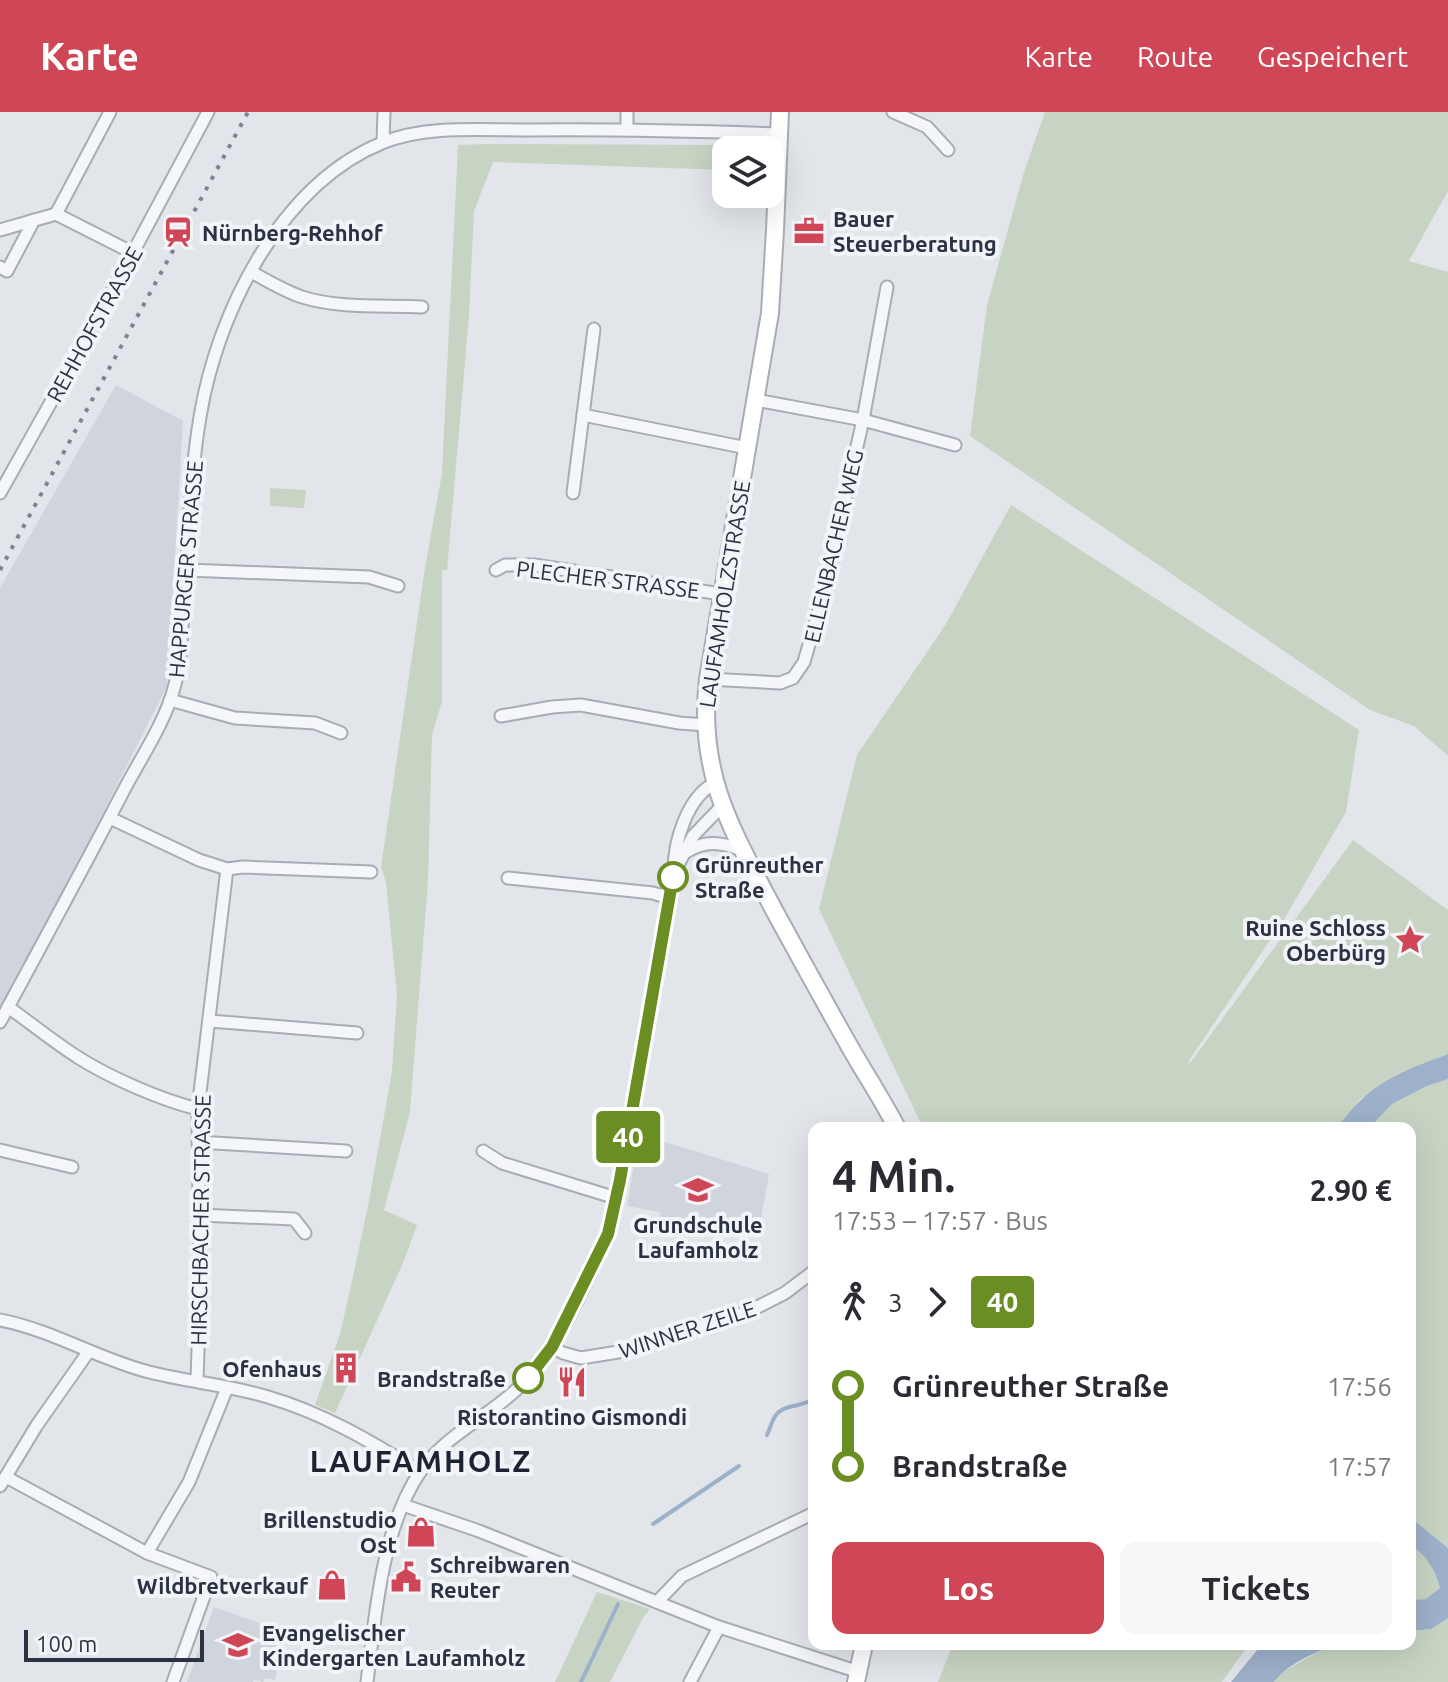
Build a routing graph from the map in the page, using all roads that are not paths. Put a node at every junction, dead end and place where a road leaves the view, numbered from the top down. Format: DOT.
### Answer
graph roads {
  1 [pos="110,112"];
  2 [pos="208,112"];
  3 [pos="384,112"];
  4 [pos="627,112"];
  5 [pos="780,112"];
  6 [pos="893,112"];
  7 [pos="627,130"];
  8 [pos="779,134"];
  9 [pos="383,142"];
  10 [pos="948,150"];
  11 [pos="56,214"];
  12 [pos="34,220"];
  13 [pos="0,230"];
  14 [pos="133,253"];
  15 [pos="0,267"];
  16 [pos="251,272"];
  17 [pos="887,287"];
  18 [pos="422,307"];
  19 [pos="594,329"];
  20 [pos="756,400"];
  21 [pos="583,415"];
  22 [pos="863,420"];
  23 [pos="955,445"];
  24 [pos="747,448"];
  25 [pos="0,493"];
  26 [pos="573,493"];
  27 [pos="187,570"];
  28 [pos="496,570"];
  29 [pos="398,586"];
  30 [pos="721,594"];
  31 [pos="708,679"];
  32 [pos="170,700"];
  33 [pos="501,716"];
  34 [pos="706,725"];
  35 [pos="341,733"];
  36 [pos="715,783"];
  37 [pos="722,806"];
  38 [pos="110,818"];
  39 [pos="742,850"];
  40 [pos="685,852"];
  41 [pos="227,869"];
  42 [pos="674,871"];
  43 [pos="371,872"];
  44 [pos="508,878"];
  45 [pos="669,898"];
  46 [pos="8,1007"];
  47 [pos="210,1021"];
  48 [pos="0,1022"];
  49 [pos="357,1033"];
  50 [pos="198,1109"];
  51 [pos="894,1122"];
  52 [pos="198,1142"];
  53 [pos="0,1150"];
  54 [pos="346,1151"];
  55 [pos="483,1151"];
  56 [pos="72,1167"];
  57 [pos="616,1198"];
  58 [pos="199,1215"];
  59 [pos="305,1233"];
  60 [pos="808,1276"];
  61 [pos="0,1320"];
  62 [pos="552,1347"];
  63 [pos="89,1351"];
  64 [pos="197,1380"];
  65 [pos="227,1388"];
  66 [pos="420,1472"];
  67 [pos="3,1482"];
  68 [pos="403,1505"];
  69 [pos="808,1516"];
  70 [pos="147,1553"];
  71 [pos="657,1602"];
  72 [pos="719,1627"];
  73 [pos="863,1650"];
  74 [pos="858,1677"];
  75 [pos="173,1682"];
  76 [pos="367,1682"];
  77 [pos="690,1682"];
  1 -- 11 [label="street"];
  2 -- 14 [label="street, REHHOFSTRASSE"];
  3 -- 9 [label="street"];
  4 -- 7 [label="street"];
  5 -- 8 [label="main road, LAUFAMHOLZSTRASSE"];
  6 -- 10 [label="street"];
  7 -- 8 [label="street, HAPPURGER STRASSE"];
  7 -- 9 [label="street, HAPPURGER STRASSE"];
  8 -- 20 [label="main road, LAUFAMHOLZSTRASSE"];
  9 -- 16 [label="street, HAPPURGER STRASSE"];
  11 -- 12 [label="street"];
  11 -- 14 [label="street"];
  12 -- 13 [label="street"];
  12 -- 15 [label="street"];
  14 -- 25 [label="street, REHHOFSTRASSE"];
  16 -- 18 [label="street"];
  16 -- 27 [label="street, HAPPURGER STRASSE"];
  17 -- 22 [label="street, ELLENBACHER WEG"];
  19 -- 21 [label="street"];
  20 -- 22 [label="street"];
  20 -- 24 [label="main road, LAUFAMHOLZSTRASSE"];
  21 -- 24 [label="street"];
  21 -- 26 [label="street"];
  22 -- 23 [label="street"];
  22 -- 31 [label="street, ELLENBACHER WEG"];
  24 -- 30 [label="main road, LAUFAMHOLZSTRASSE"];
  27 -- 29 [label="street"];
  27 -- 32 [label="street, HAPPURGER STRASSE"];
  28 -- 30 [label="street, PLECHER STRASSE"];
  30 -- 31 [label="main road, LAUFAMHOLZSTRASSE"];
  31 -- 34 [label="main road, LAUFAMHOLZSTRASSE"];
  32 -- 35 [label="street"];
  32 -- 38 [label="street, HAPPURGER STRASSE"];
  33 -- 34 [label="street"];
  34 -- 36 [label="main road, LAUFAMHOLZSTRASSE"];
  36 -- 37 [label="main road, LAUFAMHOLZSTRASSE"];
  36 -- 42 [label="street"];
  37 -- 39 [label="main road, LAUFAMHOLZSTRASSE"];
  37 -- 40 [label="street"];
  38 -- 41 [label="street"];
  38 -- 46 [label="street, HAPPURGER STRASSE"];
  39 -- 40 [label="street"];
  39 -- 51 [label="main road, LAUFAMHOLZSTRASSE"];
  40 -- 42 [label="street"];
  41 -- 43 [label="street"];
  41 -- 47 [label="street, HIRSCHBACHER STRASSE"];
  42 -- 45 [label="street"];
  44 -- 45 [label="street"];
  45 -- 57 [label="street"];
  46 -- 48 [label="street, HAPPURGER STRASSE"];
  46 -- 50 [label="street"];
  47 -- 49 [label="street"];
  47 -- 50 [label="street, HIRSCHBACHER STRASSE"];
  50 -- 52 [label="street, HIRSCHBACHER STRASSE"];
  52 -- 54 [label="street"];
  52 -- 58 [label="street, HIRSCHBACHER STRASSE"];
  53 -- 56 [label="street"];
  55 -- 57 [label="street"];
  57 -- 62 [label="street"];
  58 -- 59 [label="street"];
  58 -- 64 [label="street, HIRSCHBACHER STRASSE"];
  60 -- 62 [label="street, WINNER ZEILE"];
  61 -- 63 [label="street"];
  62 -- 66 [label="street"];
  63 -- 64 [label="street"];
  63 -- 67 [label="street"];
  64 -- 65 [label="street"];
  65 -- 66 [label="street"];
  65 -- 70 [label="street"];
  66 -- 68 [label="street"];
  67 -- 70 [label="street"];
  68 -- 71 [label="street"];
  68 -- 76 [label="street"];
  69 -- 71 [label="street"];
  70 -- 75 [label="street"];
  71 -- 72 [label="street"];
  72 -- 74 [label="street"];
  72 -- 77 [label="street"];
  73 -- 74 [label="main road"];
}
